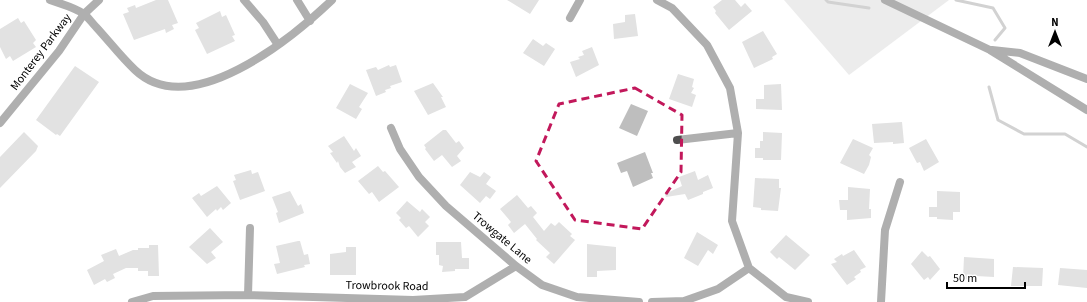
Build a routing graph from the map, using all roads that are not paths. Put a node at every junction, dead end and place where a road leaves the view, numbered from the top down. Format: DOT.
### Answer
graph roads {
  1 [pos="50,0"];
  2 [pos="99,0"];
  3 [pos="244,0"];
  4 [pos="297,0"];
  5 [pos="332,0"];
  6 [pos="580,0"];
  7 [pos="657,0"];
  8 [pos="885,0"];
  9 [pos="84,14"];
  10 [pos="570,18"];
  11 [pos="310,21"];
  12 [pos="278,45"];
  13 [pos="990,50"];
  14 [pos="1087,79"];
  15 [pos="1087,110"];
  16 [pos="0,123"];
  17 [pos="392,128"];
  18 [pos="738,133"];
  19 [pos="677,140"];
  20 [pos="900,182"];
  21 [pos="250,228"];
  22 [pos="516,266"];
  23 [pos="749,268"];
  24 [pos="248,295"];
  25 [pos="132,302"];
  26 [pos="639,302"];
  27 [pos="652,302"];
  28 [pos="808,302"];
  29 [pos="880,302"];
  1 -- 9 [label="street, Monterey Parkway"];
  2 -- 9 [label="street, Monterey Parkway"];
  3 -- 12 [label="street"];
  4 -- 11 [label="street"];
  5 -- 11 [label="street, Monterey Parkway"];
  6 -- 10 [label="street"];
  7 -- 18 [label="street"];
  8 -- 13 [label="street"];
  9 -- 12 [label="street, Monterey Parkway"];
  9 -- 16 [label="street, Monterey Parkway"];
  11 -- 12 [label="street, Monterey Parkway"];
  13 -- 14 [label="street"];
  13 -- 15 [label="street"];
  17 -- 22 [label="street, Trowgate Lane"];
  18 -- 19 [label="street"];
  18 -- 23 [label="street"];
  20 -- 29 [label="street"];
  21 -- 24 [label="street"];
  22 -- 24 [label="street, Trowbrook Road"];
  22 -- 26 [label="street, Trowgate Lane"];
  23 -- 27 [label="street"];
  23 -- 28 [label="street"];
  24 -- 25 [label="street, Trowbrook Road"];
}
